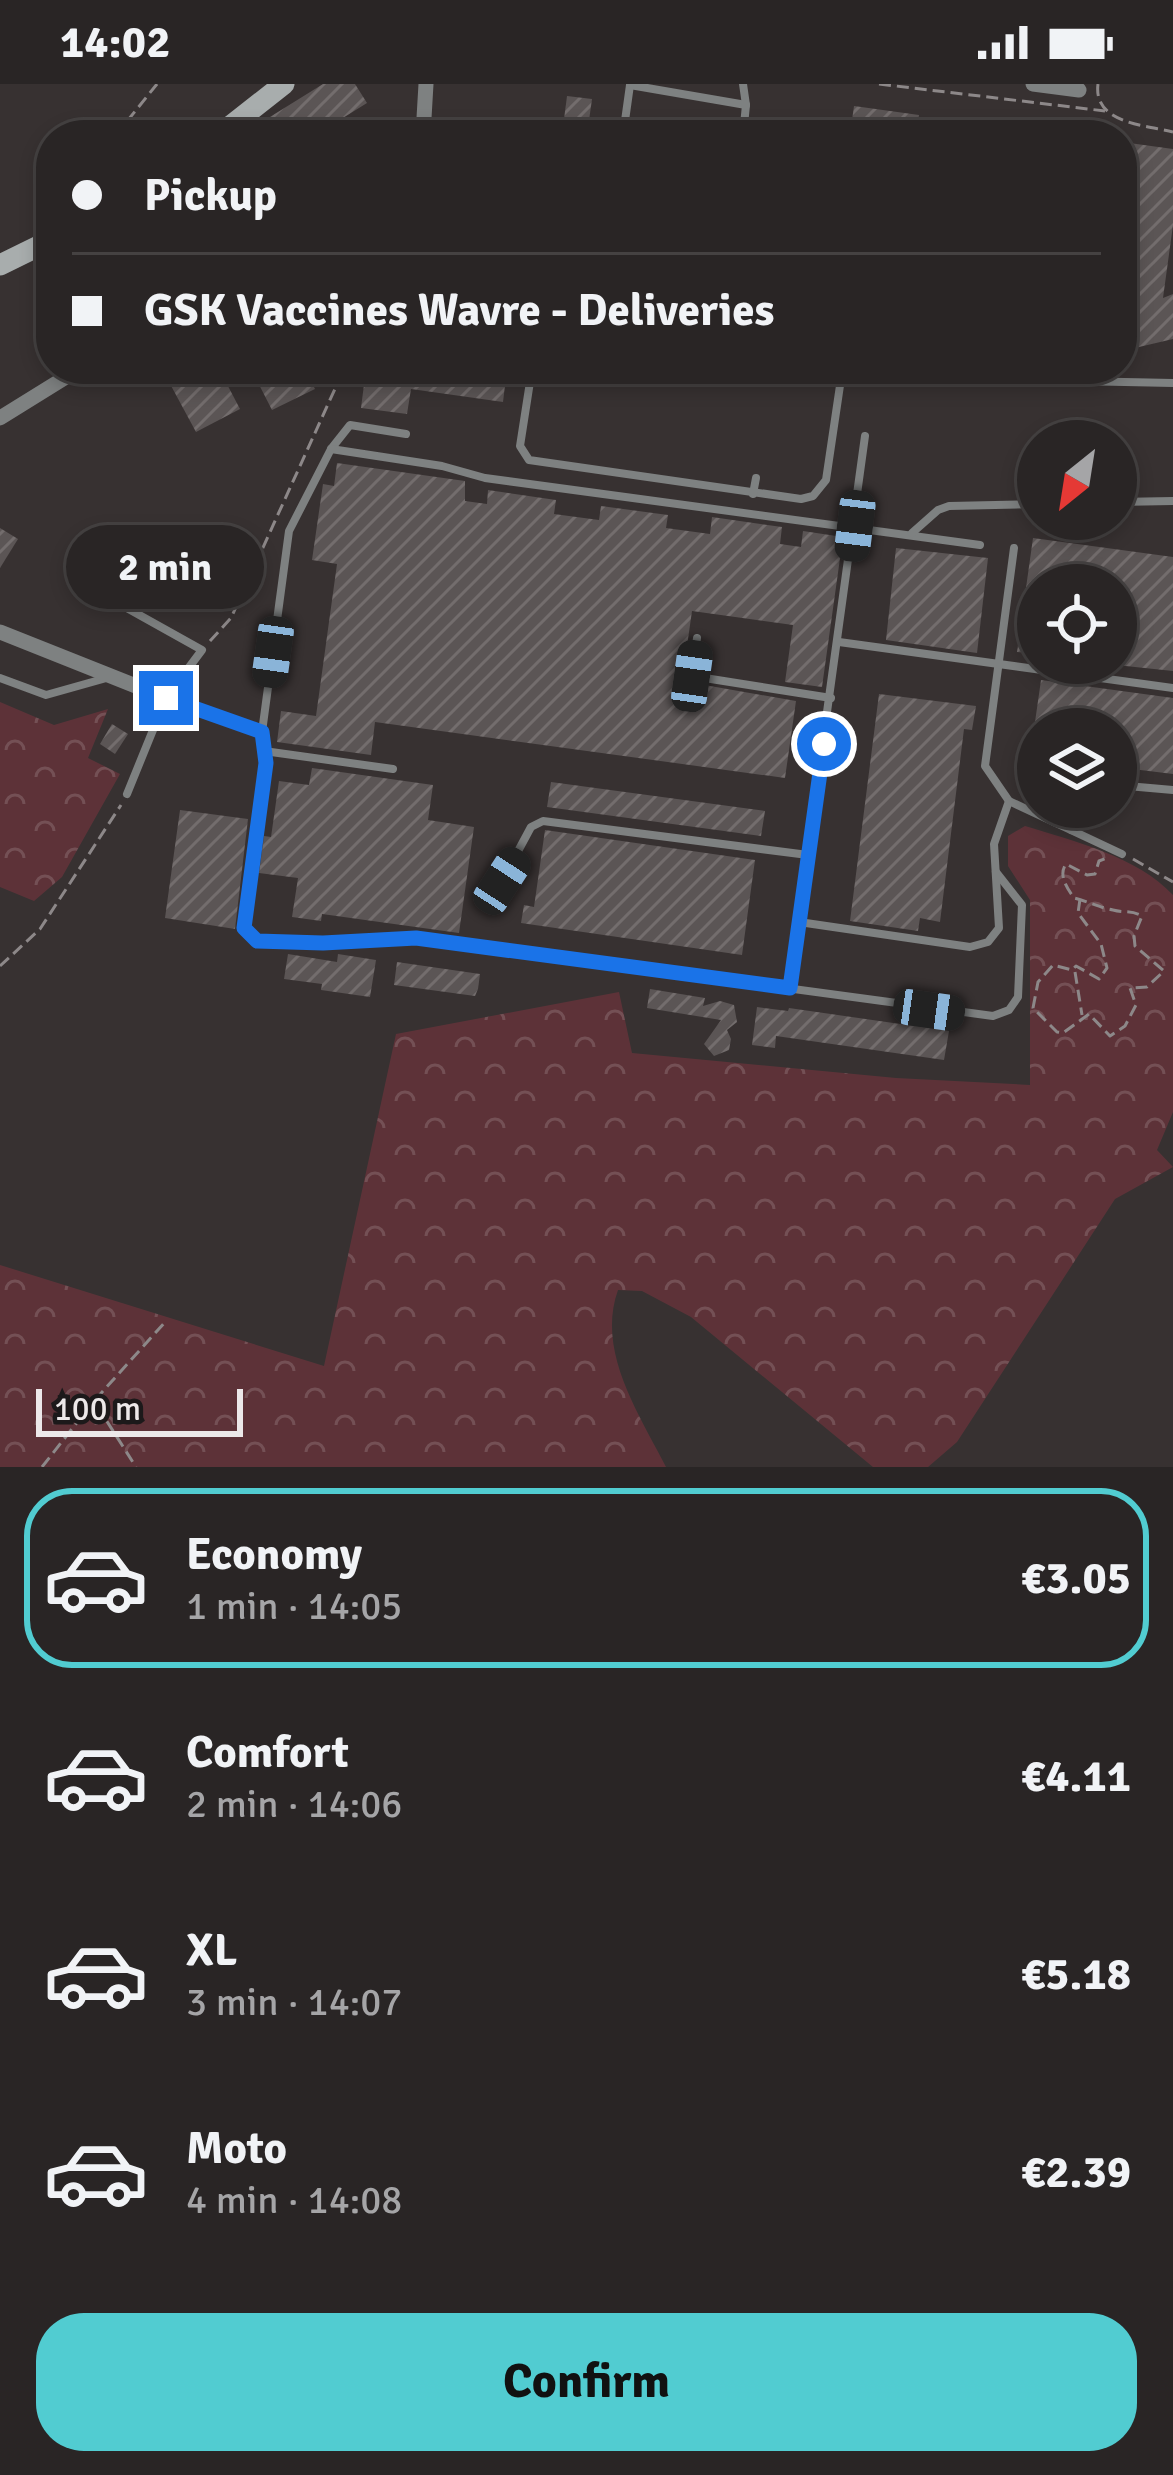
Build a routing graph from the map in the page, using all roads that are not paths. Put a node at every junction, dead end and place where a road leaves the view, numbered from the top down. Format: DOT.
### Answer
graph roads {
  1 [pos="284,84"];
  2 [pos="426,84"];
  3 [pos="743,84"];
  4 [pos="1033,84"];
  5 [pos="630,85"];
  6 [pos="1078,90"];
  7 [pos="746,105"];
  8 [pos="238,120"];
  9 [pos="427,120"];
  10 [pos="624,120"];
  11 [pos="744,120"];
  12 [pos="36,247"];
  13 [pos="0,265"];
  14 [pos="1137,382"];
  15 [pos="1173,383"];
  16 [pos="55,384"];
  17 [pos="530,384"];
  18 [pos="840,384"];
  19 [pos="0,418"];
  20 [pos="406,434"];
  21 [pos="865,436"];
  22 [pos="332,449"];
  23 [pos="756,478"];
  24 [pos="754,494"];
  25 [pos="1173,501"];
  26 [pos="1137,502"];
  27 [pos="1017,504"];
  28 [pos="855,526"];
  29 [pos="910,534"];
  30 [pos="980,545"];
  31 [pos="1014,548"];
  32 [pos="125,607"];
  33 [pos="0,632"];
  34 [pos="697,638"];
  35 [pos="839,642"];
  36 [pos="998,664"];
  37 [pos="111,676"];
  38 [pos="0,678"];
  39 [pos="1173,688"];
  40 [pos="166,698"];
  41 [pos="831,698"];
  42 [pos="262,732"];
  43 [pos="264,751"];
  44 [pos="393,769"];
  45 [pos="1137,787"];
  46 [pos="1173,790"];
  47 [pos="127,794"];
  48 [pos="1009,801"];
  49 [pos="1071,830"];
  50 [pos="1122,854"];
  51 [pos="808,855"];
  52 [pos="996,872"];
  53 [pos="502,881"];
  54 [pos="799,922"];
  55 [pos="790,988"];
  1 -- 8 [label="street"];
  2 -- 9 [label="street"];
  3 -- 7 [label="lane"];
  4 -- 6 [label="street"];
  5 -- 7 [label="lane"];
  5 -- 10 [label="lane"];
  7 -- 11 [label="lane"];
  12 -- 13 [label="street"];
  14 -- 15 [label="lane"];
  16 -- 19 [label="street"];
  17 -- 24 [label="lane"];
  18 -- 24 [label="lane"];
  20 -- 22 [label="lane"];
  21 -- 28 [label="lane"];
  22 -- 28 [label="lane"];
  22 -- 42 [label="lane"];
  23 -- 24 [label="lane"];
  25 -- 26 [label="lane"];
  27 -- 29 [label="lane"];
  28 -- 29 [label="lane"];
  28 -- 35 [label="lane"];
  29 -- 30 [label="lane"];
  31 -- 36 [label="lane"];
  32 -- 40 [label="lane"];
  33 -- 37 [label="street"];
  34 -- 41 [label="lane"];
  35 -- 36 [label="lane"];
  35 -- 41 [label="lane"];
  36 -- 39 [label="lane"];
  36 -- 48 [label="lane"];
  37 -- 38 [label="lane"];
  37 -- 40 [label="street"];
  40 -- 42 [label="lane"];
  40 -- 47 [label="lane"];
  41 -- 51 [label="lane"];
  42 -- 43 [label="lane"];
  43 -- 44 [label="lane"];
  43 -- 55 [label="lane"];
  45 -- 46 [label="lane"];
  48 -- 49 [label="lane"];
  48 -- 52 [label="lane"];
  49 -- 50 [label="lane"];
  51 -- 53 [label="lane"];
  51 -- 54 [label="lane"];
  52 -- 54 [label="lane"];
  52 -- 55 [label="lane"];
  54 -- 55 [label="lane"];
}
